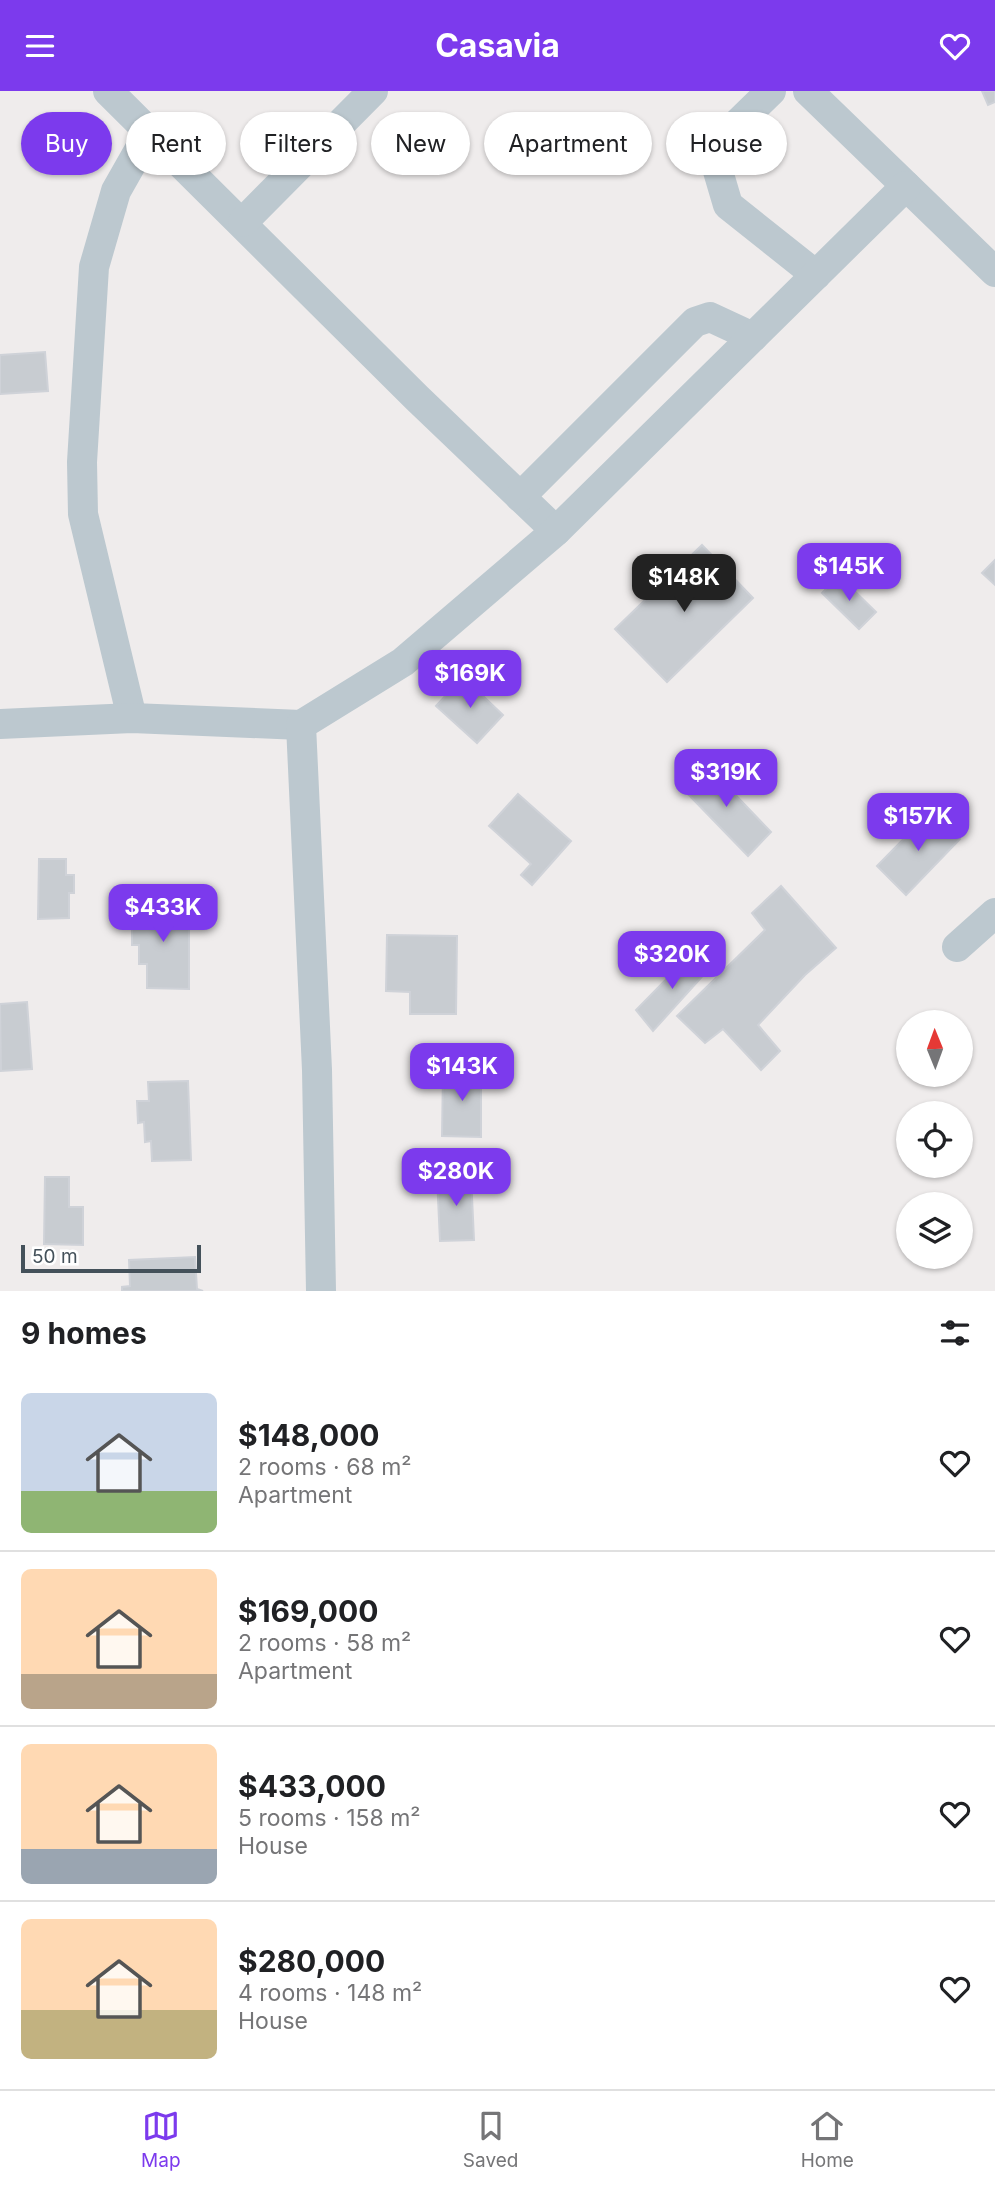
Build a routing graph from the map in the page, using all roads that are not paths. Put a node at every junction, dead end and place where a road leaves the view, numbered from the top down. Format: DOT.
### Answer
graph roads {
  1 [pos="108,91"];
  2 [pos="373,91"];
  3 [pos="771,91"];
  4 [pos="808,91"];
  5 [pos="130,112"];
  6 [pos="126,173"];
  7 [pos="195,175"];
  8 [pos="906,186"];
  9 [pos="243,222"];
  10 [pos="995,272"];
  11 [pos="816,275"];
  12 [pos="753,337"];
  13 [pos="520,497"];
  14 [pos="556,531"];
  15 [pos="132,718"];
  16 [pos="0,724"];
  17 [pos="301,725"];
  18 [pos="995,913"];
  19 [pos="957,947"];
  20 [pos="321,1291"];
  1 -- 5 [label="street"];
  2 -- 9 [label="street"];
  3 -- 11 [label="street"];
  4 -- 8 [label="street"];
  6 -- 15 [label="street"];
  7 -- 9 [label="street"];
  8 -- 10 [label="street"];
  8 -- 11 [label="street"];
  9 -- 13 [label="street"];
  11 -- 12 [label="street"];
  12 -- 13 [label="street"];
  12 -- 14 [label="street"];
  13 -- 14 [label="street"];
  14 -- 17 [label="street"];
  15 -- 16 [label="street"];
  15 -- 17 [label="street"];
  17 -- 20 [label="street"];
  18 -- 19 [label="street"];
}
